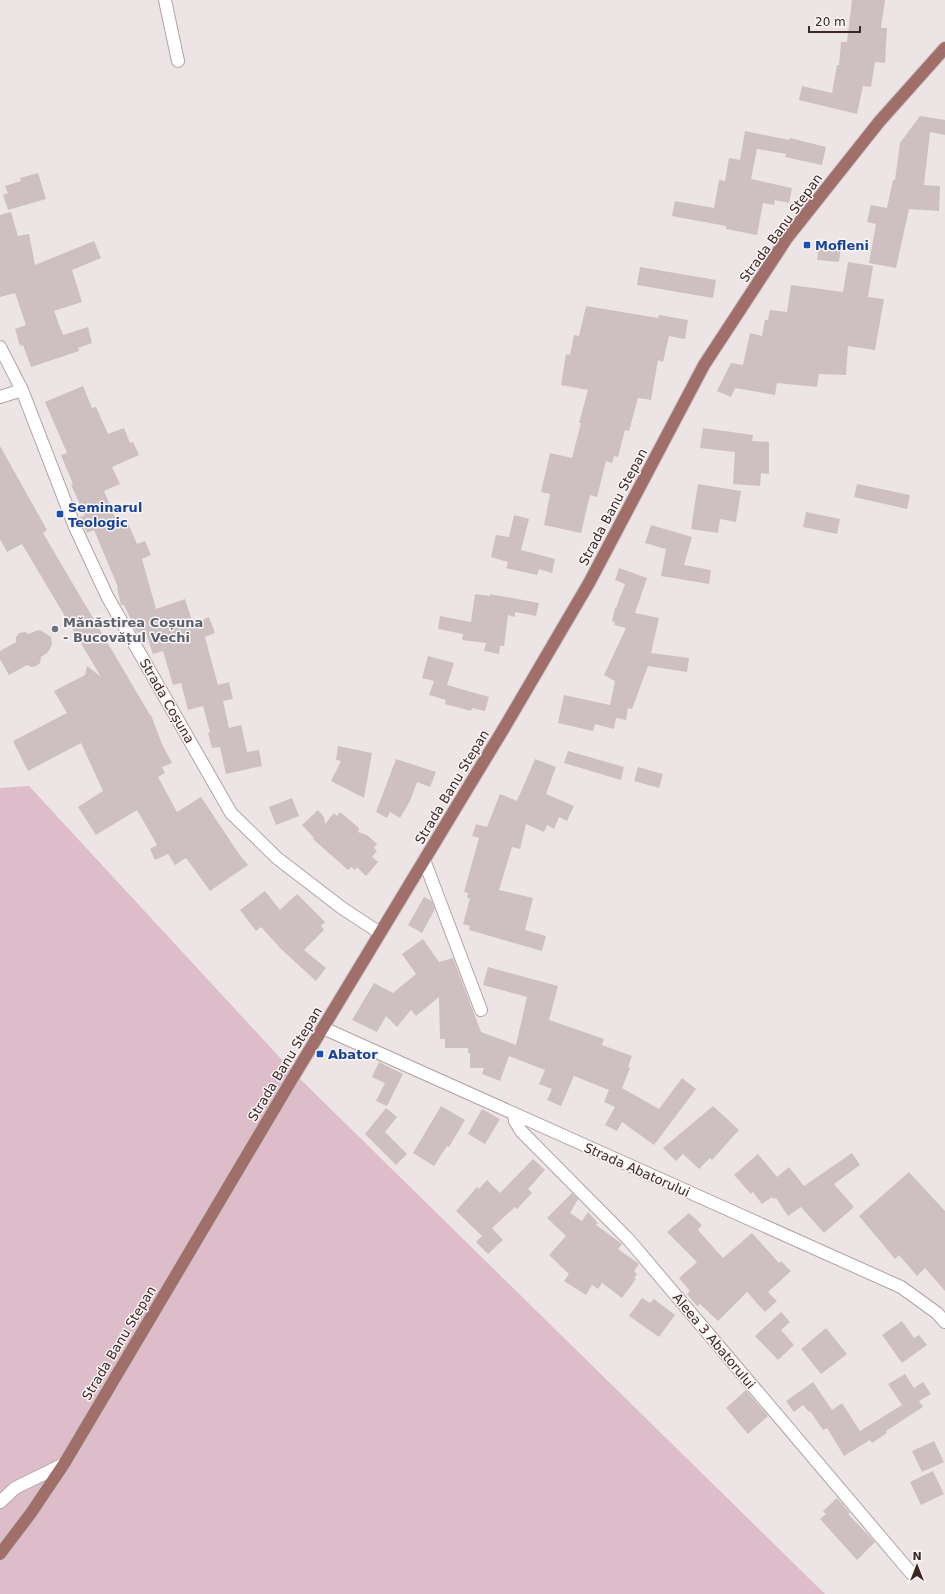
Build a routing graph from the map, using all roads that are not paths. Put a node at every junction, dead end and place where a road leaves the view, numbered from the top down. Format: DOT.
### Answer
graph roads {
  1 [pos="165,0"];
  2 [pos="945,48"];
  3 [pos="178,61"];
  4 [pos="0,347"];
  5 [pos="22,390"];
  6 [pos="0,397"];
  7 [pos="424,860"];
  8 [pos="380,933"];
  9 [pos="481,1010"];
  10 [pos="323,1028"];
  11 [pos="514,1114"];
  12 [pos="945,1322"];
  13 [pos="64,1464"];
  14 [pos="0,1502"];
  15 [pos="0,1554"];
  16 [pos="911,1573"];
  1 -- 3 [label="street"];
  2 -- 7 [label="main road, Strada Banu Stepan"];
  4 -- 5 [label="street, Strada Coșuna"];
  5 -- 6 [label="street"];
  5 -- 8 [label="street, Strada Coșuna"];
  7 -- 8 [label="main road, Strada Banu Stepan"];
  7 -- 9 [label="street"];
  8 -- 10 [label="main road, Strada Banu Stepan"];
  10 -- 11 [label="street, Strada Abatorului"];
  10 -- 13 [label="main road, Strada Banu Stepan"];
  11 -- 12 [label="street, Strada Abatorului"];
  11 -- 16 [label="street, Aleea 3 Abatorului"];
  13 -- 14 [label="street"];
  13 -- 15 [label="main road, Strada Banu Stepan"];
}
